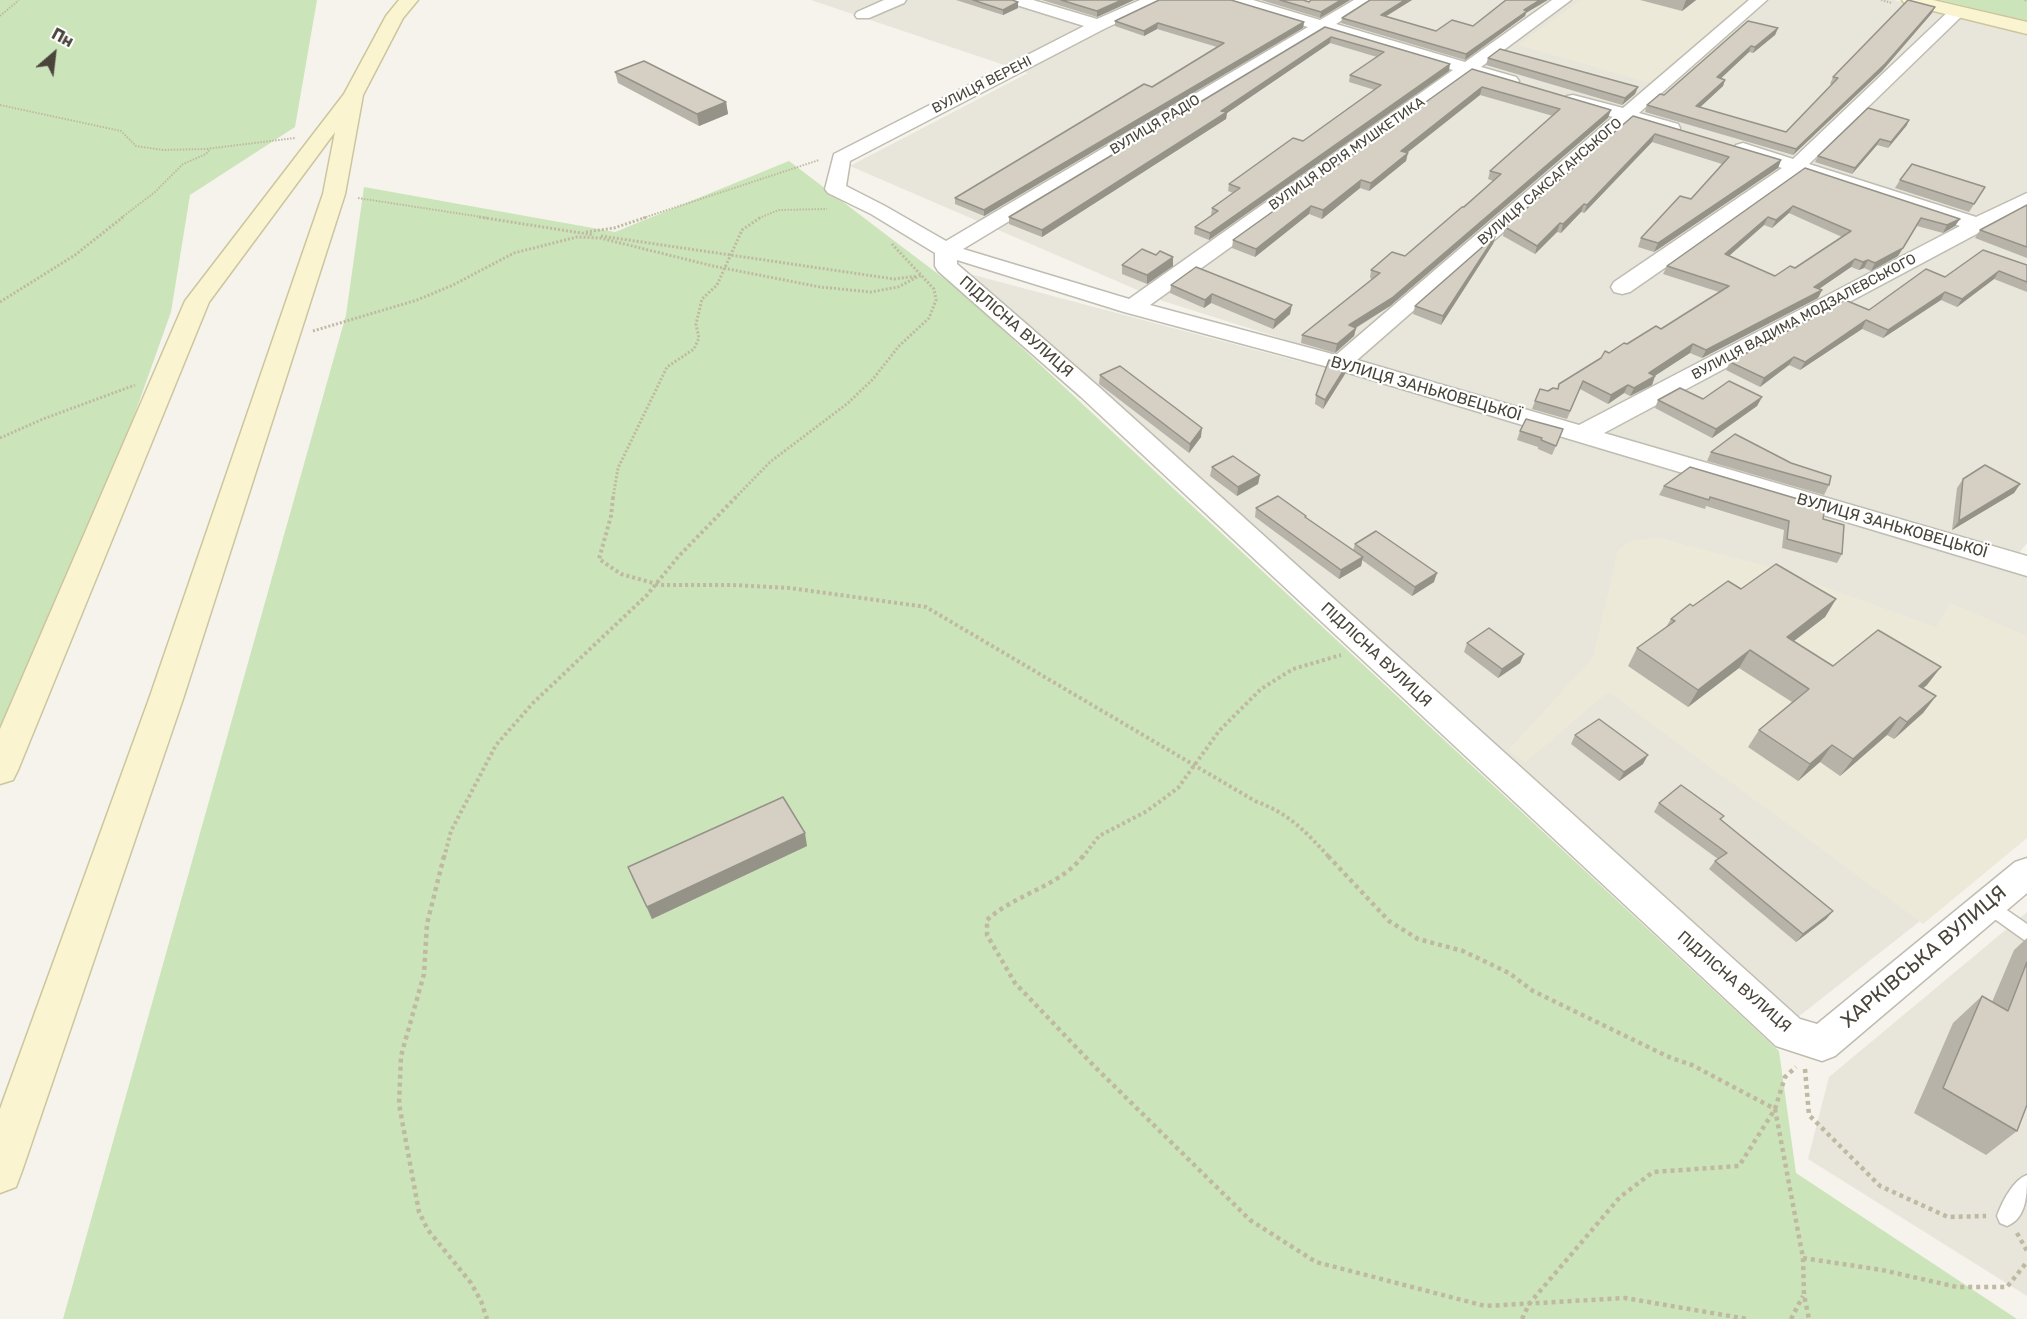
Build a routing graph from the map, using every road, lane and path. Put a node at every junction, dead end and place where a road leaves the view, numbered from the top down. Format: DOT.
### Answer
graph roads {
  1 [pos="19,0"];
  2 [pos="409,0"];
  3 [pos="898,0"];
  4 [pos="1016,0"];
  5 [pos="1153,0"];
  6 [pos="1236,0"];
  7 [pos="1365,0"];
  8 [pos="1563,0"];
  9 [pos="1759,0"];
  10 [pos="1911,0"];
  11 [pos="1958,11"];
  12 [pos="862,15"];
  13 [pos="0,16"];
  14 [pos="1321,25"];
  15 [pos="1098,26"];
  16 [pos="2027,28"];
  17 [pos="1467,69"];
  18 [pos="1524,86"];
  19 [pos="353,95"];
  20 [pos="1558,96"];
  21 [pos="0,105"];
  22 [pos="1627,116"];
  23 [pos="1684,132"];
  24 [pos="322,134"];
  25 [pos="1729,145"];
  26 [pos="210,148"];
  27 [pos="841,158"];
  28 [pos="1797,165"];
  29 [pos="333,194"];
  30 [pos="833,199"];
  31 [pos="2027,199"];
  32 [pos="579,233"];
  33 [pos="1969,237"];
  34 [pos="946,250"];
  35 [pos="732,254"];
  36 [pos="726,268"];
  37 [pos="921,275"];
  38 [pos="1622,286"];
  39 [pos="0,303"];
  40 [pos="1132,307"];
  41 [pos="286,337"];
  42 [pos="1340,363"];
  43 [pos="167,373"];
  44 [pos="1580,435"];
  45 [pos="0,438"];
  46 [pos="2024,562"];
  47 [pos="656,584"];
  48 [pos="1370,649"];
  49 [pos="1194,764"];
  50 [pos="0,770"];
  51 [pos="2027,872"];
  52 [pos="1988,904"];
  53 [pos="2027,934"];
  54 [pos="1813,1051"];
  55 [pos="1775,1109"];
  56 [pos="0,1171"];
  57 [pos="2027,1185"];
  58 [pos="2007,1216"];
  59 [pos="1803,1258"];
  60 [pos="2027,1262"];
  61 [pos="1804,1295"];
  62 [pos="1529,1304"];
  63 [pos="488,1319"];
  64 [pos="1522,1319"];
  65 [pos="1747,1319"];
  66 [pos="1791,1319"];
  67 [pos="1809,1319"];
  1 -- 13 [label="path"];
  2 -- 19 [label="main road"];
  3 -- 12 [label="street"];
  4 -- 15 [label="street"];
  5 -- 15 [label="street, ВУЛИЦЯ ВЕРЕНІ"];
  6 -- 14 [label="street"];
  7 -- 14 [label="street, ВУЛИЦЯ РАДІО"];
  8 -- 17 [label="street, ВУЛИЦЯ ЮРІЯ МУШКЕТИКА"];
  9 -- 22 [label="street, ВУЛИЦЯ САКСАГАНСЬКОГО"];
  10 -- 11 [label="main road"];
  11 -- 16 [label="main road"];
  11 -- 28 [label="street"];
  14 -- 17 [label="street"];
  14 -- 34 [label="street, ВУЛИЦЯ РАДІО"];
  15 -- 27 [label="street, ВУЛИЦЯ ВЕРЕНІ"];
  17 -- 18 [label="street"];
  17 -- 40 [label="street, ВУЛИЦЯ ЮРІЯ МУШКЕТИКА"];
  19 -- 24 [label="main road"];
  19 -- 29 [label="main road"];
  20 -- 22 [label="street"];
  21 -- 26 [label="path"];
  22 -- 23 [label="street"];
  22 -- 42 [label="street, ВУЛИЦЯ САКСАГАНСЬКОГО"];
  24 -- 26 [label="path"];
  24 -- 43 [label="main road"];
  25 -- 28 [label="street"];
  26 -- 39 [label="path"];
  27 -- 30 [label="street"];
  27 -- 32 [label="path"];
  28 -- 33 [label="street"];
  28 -- 38 [label="street"];
  29 -- 32 [label="path"];
  29 -- 41 [label="main road"];
  30 -- 34 [label="street, ВУЛИЦЯ ЗАНЬКОВЕЦЬКОЇ"];
  30 -- 35 [label="path"];
  31 -- 33 [label="street, ВУЛИЦЯ ВАДИМА МОДЗАЛЕВСЬКОГО"];
  32 -- 35 [label="path"];
  33 -- 44 [label="street, ВУЛИЦЯ ВАДИМА МОДЗАЛЕВСЬКОГО"];
  34 -- 37 [label="path"];
  34 -- 40 [label="street, ВУЛИЦЯ ЗАНЬКОВЕЦЬКОЇ"];
  34 -- 48 [label="street, ПІДЛІСНА ВУЛИЦЯ"];
  35 -- 36 [label="path"];
  35 -- 37 [label="path"];
  36 -- 37 [label="path"];
  36 -- 41 [label="path"];
  36 -- 47 [label="path"];
  37 -- 47 [label="path"];
  40 -- 42 [label="street, ВУЛИЦЯ ЗАНЬКОВЕЦЬКОЇ"];
  41 -- 56 [label="main road"];
  42 -- 44 [label="street, ВУЛИЦЯ ЗАНЬКОВЕЦЬКОЇ"];
  43 -- 45 [label="path"];
  43 -- 50 [label="main road"];
  44 -- 46 [label="street, ВУЛИЦЯ ЗАНЬКОВЕЦЬКОЇ"];
  47 -- 49 [label="path"];
  47 -- 63 [label="path"];
  48 -- 49 [label="path"];
  48 -- 54 [label="street, ПІДЛІСНА ВУЛИЦЯ"];
  49 -- 55 [label="path"];
  49 -- 62 [label="path"];
  51 -- 52 [label="street, ХАРКІВСЬКА ВУЛИЦЯ"];
  52 -- 53 [label="lane"];
  52 -- 54 [label="street, ХАРКІВСЬКА ВУЛИЦЯ"];
  54 -- 55 [label="path"];
  54 -- 58 [label="path"];
  55 -- 59 [label="path"];
  55 -- 62 [label="path"];
  57 -- 58 [label="lane"];
  59 -- 60 [label="path"];
  59 -- 61 [label="path"];
  61 -- 66 [label="path"];
  61 -- 67 [label="path"];
  62 -- 64 [label="path"];
  62 -- 65 [label="path"];
}
